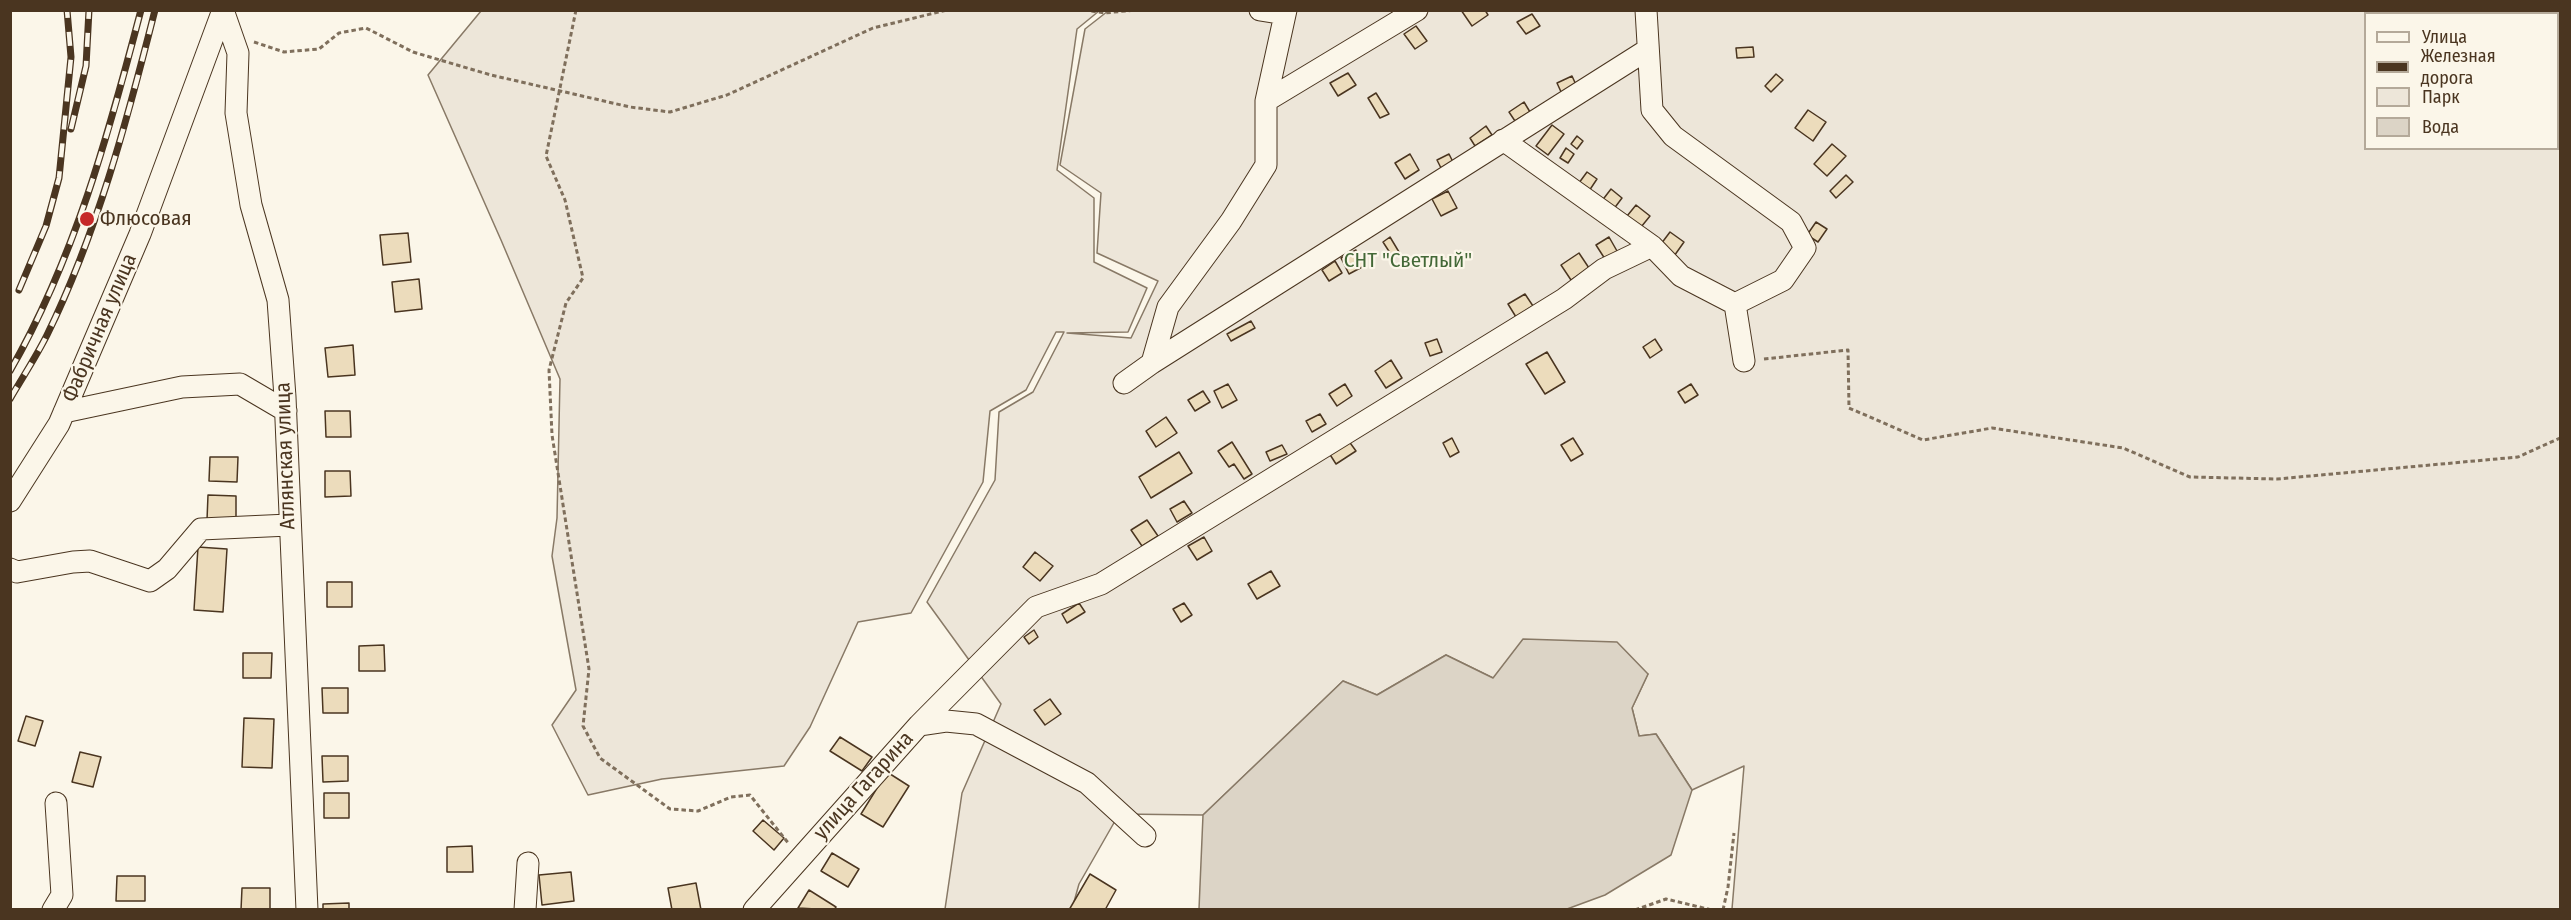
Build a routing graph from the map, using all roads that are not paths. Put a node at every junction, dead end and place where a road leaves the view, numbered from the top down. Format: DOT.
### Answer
graph roads {
  1 [pos="223,10"];
  2 [pos="1260,10"];
  3 [pos="1417,10"];
  4 [pos="1646,10"];
  5 [pos="1285,12"];
  6 [pos="1647,50"];
  7 [pos="1266,101"];
  8 [pos="1503,140"];
  9 [pos="1652,246"];
  10 [pos="1735,304"];
  11 [pos="1744,361"];
  12 [pos="1152,363"];
  13 [pos="1124,383"];
  14 [pos="286,411"];
  15 [pos="64,412"];
  16 [pos="10,501"];
  17 [pos="289,525"];
  18 [pos="10,569"];
  19 [pos="919,725"];
  20 [pos="57,803"];
  21 [pos="1145,836"];
  22 [pos="528,863"];
  23 [pos="53,909"];
  24 [pos="307,909"];
  25 [pos="525,909"];
  26 [pos="754,909"];
  1 -- 14 [label="street, Атлянская улица"];
  1 -- 15 [label="street, Фабричная улица"];
  2 -- 5 [label="street"];
  3 -- 7 [label="street"];
  4 -- 6 [label="street"];
  5 -- 7 [label="street"];
  6 -- 8 [label="street"];
  6 -- 10 [label="street"];
  7 -- 12 [label="street"];
  8 -- 9 [label="street"];
  8 -- 12 [label="street"];
  9 -- 10 [label="street"];
  9 -- 19 [label="street"];
  10 -- 11 [label="street"];
  12 -- 13 [label="street"];
  14 -- 15 [label="street"];
  14 -- 17 [label="street, Атлянская улица"];
  15 -- 16 [label="street, Фабричная улица"];
  17 -- 18 [label="street"];
  17 -- 24 [label="street, Атлянская улица"];
  19 -- 21 [label="street, улица Гагарина"];
  19 -- 26 [label="street, улица Гагарина"];
  20 -- 23 [label="street"];
  22 -- 25 [label="street"];
}
